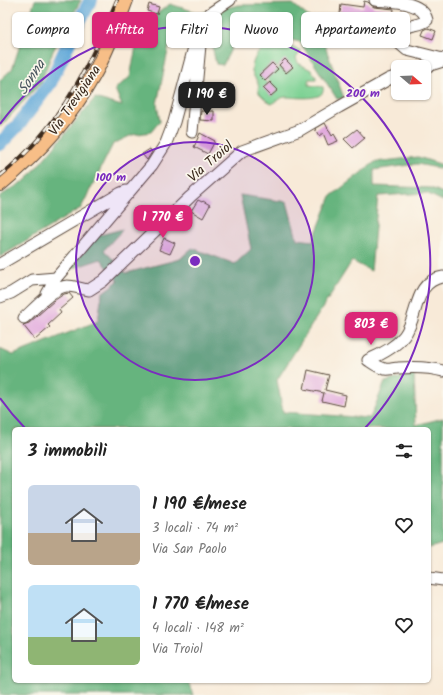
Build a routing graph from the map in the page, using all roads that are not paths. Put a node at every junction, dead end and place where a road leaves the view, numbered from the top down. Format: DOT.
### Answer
graph roads {
  1 [pos="126,0"];
  2 [pos="230,0"];
  3 [pos="375,0"];
  4 [pos="212,12"];
  5 [pos="194,48"];
  6 [pos="200,48"];
  7 [pos="443,60"];
  8 [pos="431,64"];
  9 [pos="391,78"];
  10 [pos="192,132"];
  11 [pos="0,184"];
  12 [pos="129,191"];
  13 [pos="0,264"];
  14 [pos="443,277"];
  15 [pos="56,278"];
  16 [pos="47,296"];
  17 [pos="0,297"];
  18 [pos="24,318"];
  19 [pos="443,371"];
  20 [pos="431,578"];
  21 [pos="443,580"];
  1 -- 11 [label="main road, Via Trevigiana"];
  2 -- 4 [label="street"];
  3 -- 7 [label="street"];
  5 -- 12 [label="street"];
  6 -- 10 [label="street"];
  7 -- 8 [label="street"];
  9 -- 16 [label="street, Via Troiol"];
  12 -- 13 [label="street"];
  12 -- 15 [label="street"];
  14 -- 19 [label="street"];
  15 -- 16 [label="street"];
  15 -- 17 [label="street"];
  16 -- 18 [label="street, Via Troiol"];
  20 -- 21 [label="street"];
}
